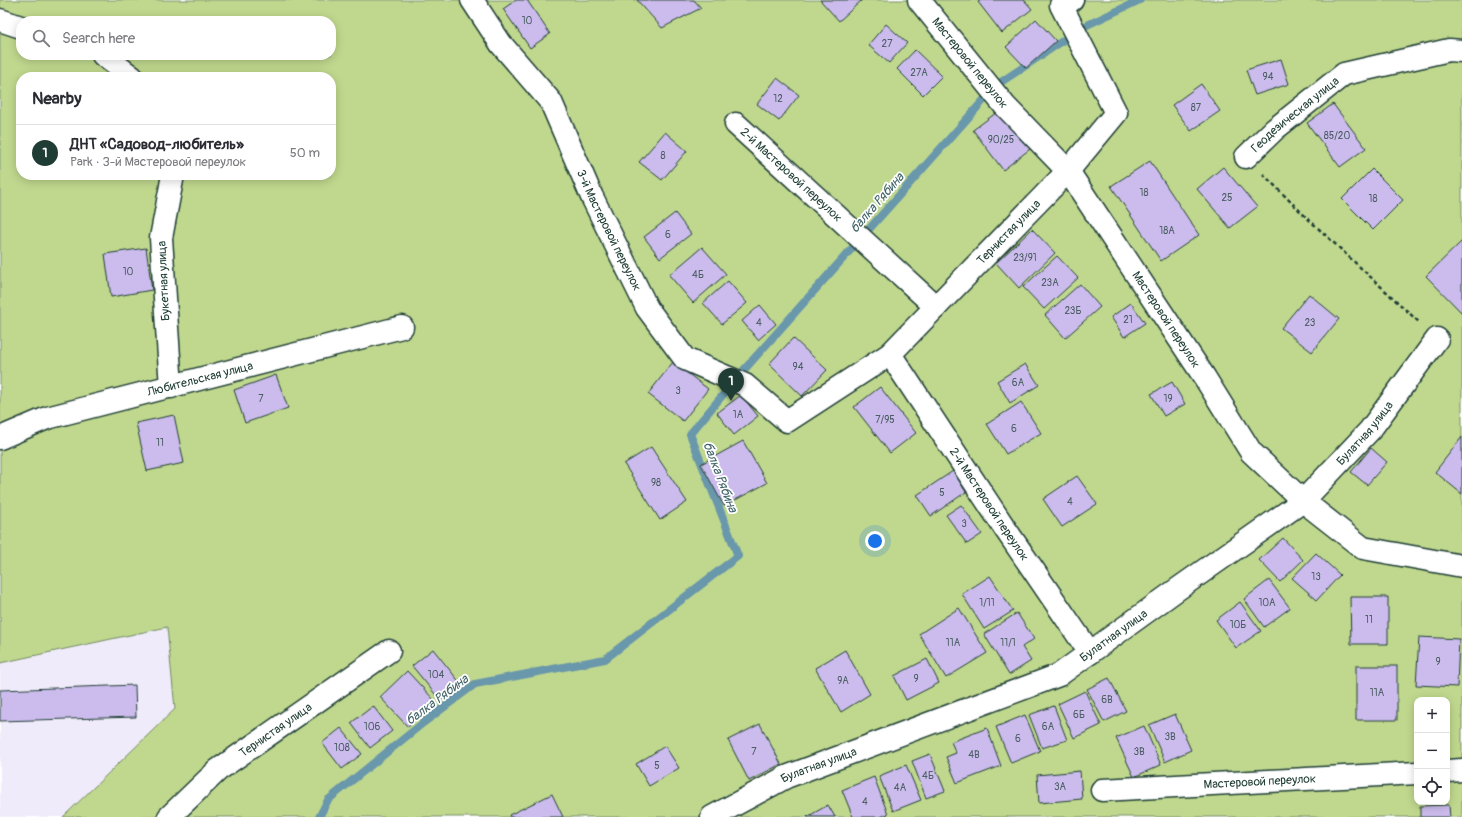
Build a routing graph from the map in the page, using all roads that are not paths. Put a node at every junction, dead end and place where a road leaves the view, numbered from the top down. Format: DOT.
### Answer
graph roads {
  1 [pos="472,0"];
  2 [pos="919,0"];
  3 [pos="1072,0"];
  4 [pos="0,20"];
  5 [pos="16,25"];
  6 [pos="1462,51"];
  7 [pos="110,60"];
  8 [pos="125,72"];
  9 [pos="736,124"];
  10 [pos="1246,157"];
  11 [pos="1068,171"];
  12 [pos="172,180"];
  13 [pos="936,307"];
  14 [pos="402,327"];
  15 [pos="1437,339"];
  16 [pos="890,354"];
  17 [pos="171,387"];
  18 [pos="787,421"];
  19 [pos="0,438"];
  20 [pos="1303,501"];
  21 [pos="1462,566"];
  22 [pos="389,651"];
  23 [pos="1090,653"];
  24 [pos="1462,770"];
  25 [pos="1450,771"];
  26 [pos="1414,773"];
  27 [pos="1102,790"];
  28 [pos="169,817"];
  29 [pos="712,817"];
  1 -- 18 [label="street, 3-й Мастеровой переулок"];
  2 -- 11 [label="street, Мастеровой переулок"];
  3 -- 11 [label="street, Тернистая улица"];
  4 -- 5 [label="street"];
  6 -- 10 [label="street, Геодезическая улица"];
  7 -- 8 [label="street"];
  9 -- 13 [label="street, 2-й Мастеровой переулок"];
  11 -- 13 [label="street, Тернистая улица"];
  11 -- 20 [label="street, Мастеровой переулок"];
  12 -- 17 [label="street, Букетная улица"];
  13 -- 16 [label="street, Тернистая улица"];
  14 -- 17 [label="street, Любительская улица"];
  15 -- 20 [label="street, Булатная улица"];
  16 -- 18 [label="street, Тернистая улица"];
  16 -- 23 [label="street, 2-й Мастеровой переулок"];
  17 -- 19 [label="street, Любительская улица"];
  20 -- 21 [label="street, Мастеровой переулок"];
  20 -- 23 [label="street, Булатная улица"];
  22 -- 28 [label="street, Тернистая улица"];
  23 -- 29 [label="street, Булатная улица"];
  24 -- 25 [label="street"];
  26 -- 27 [label="street, Мастеровой переулок"];
}
